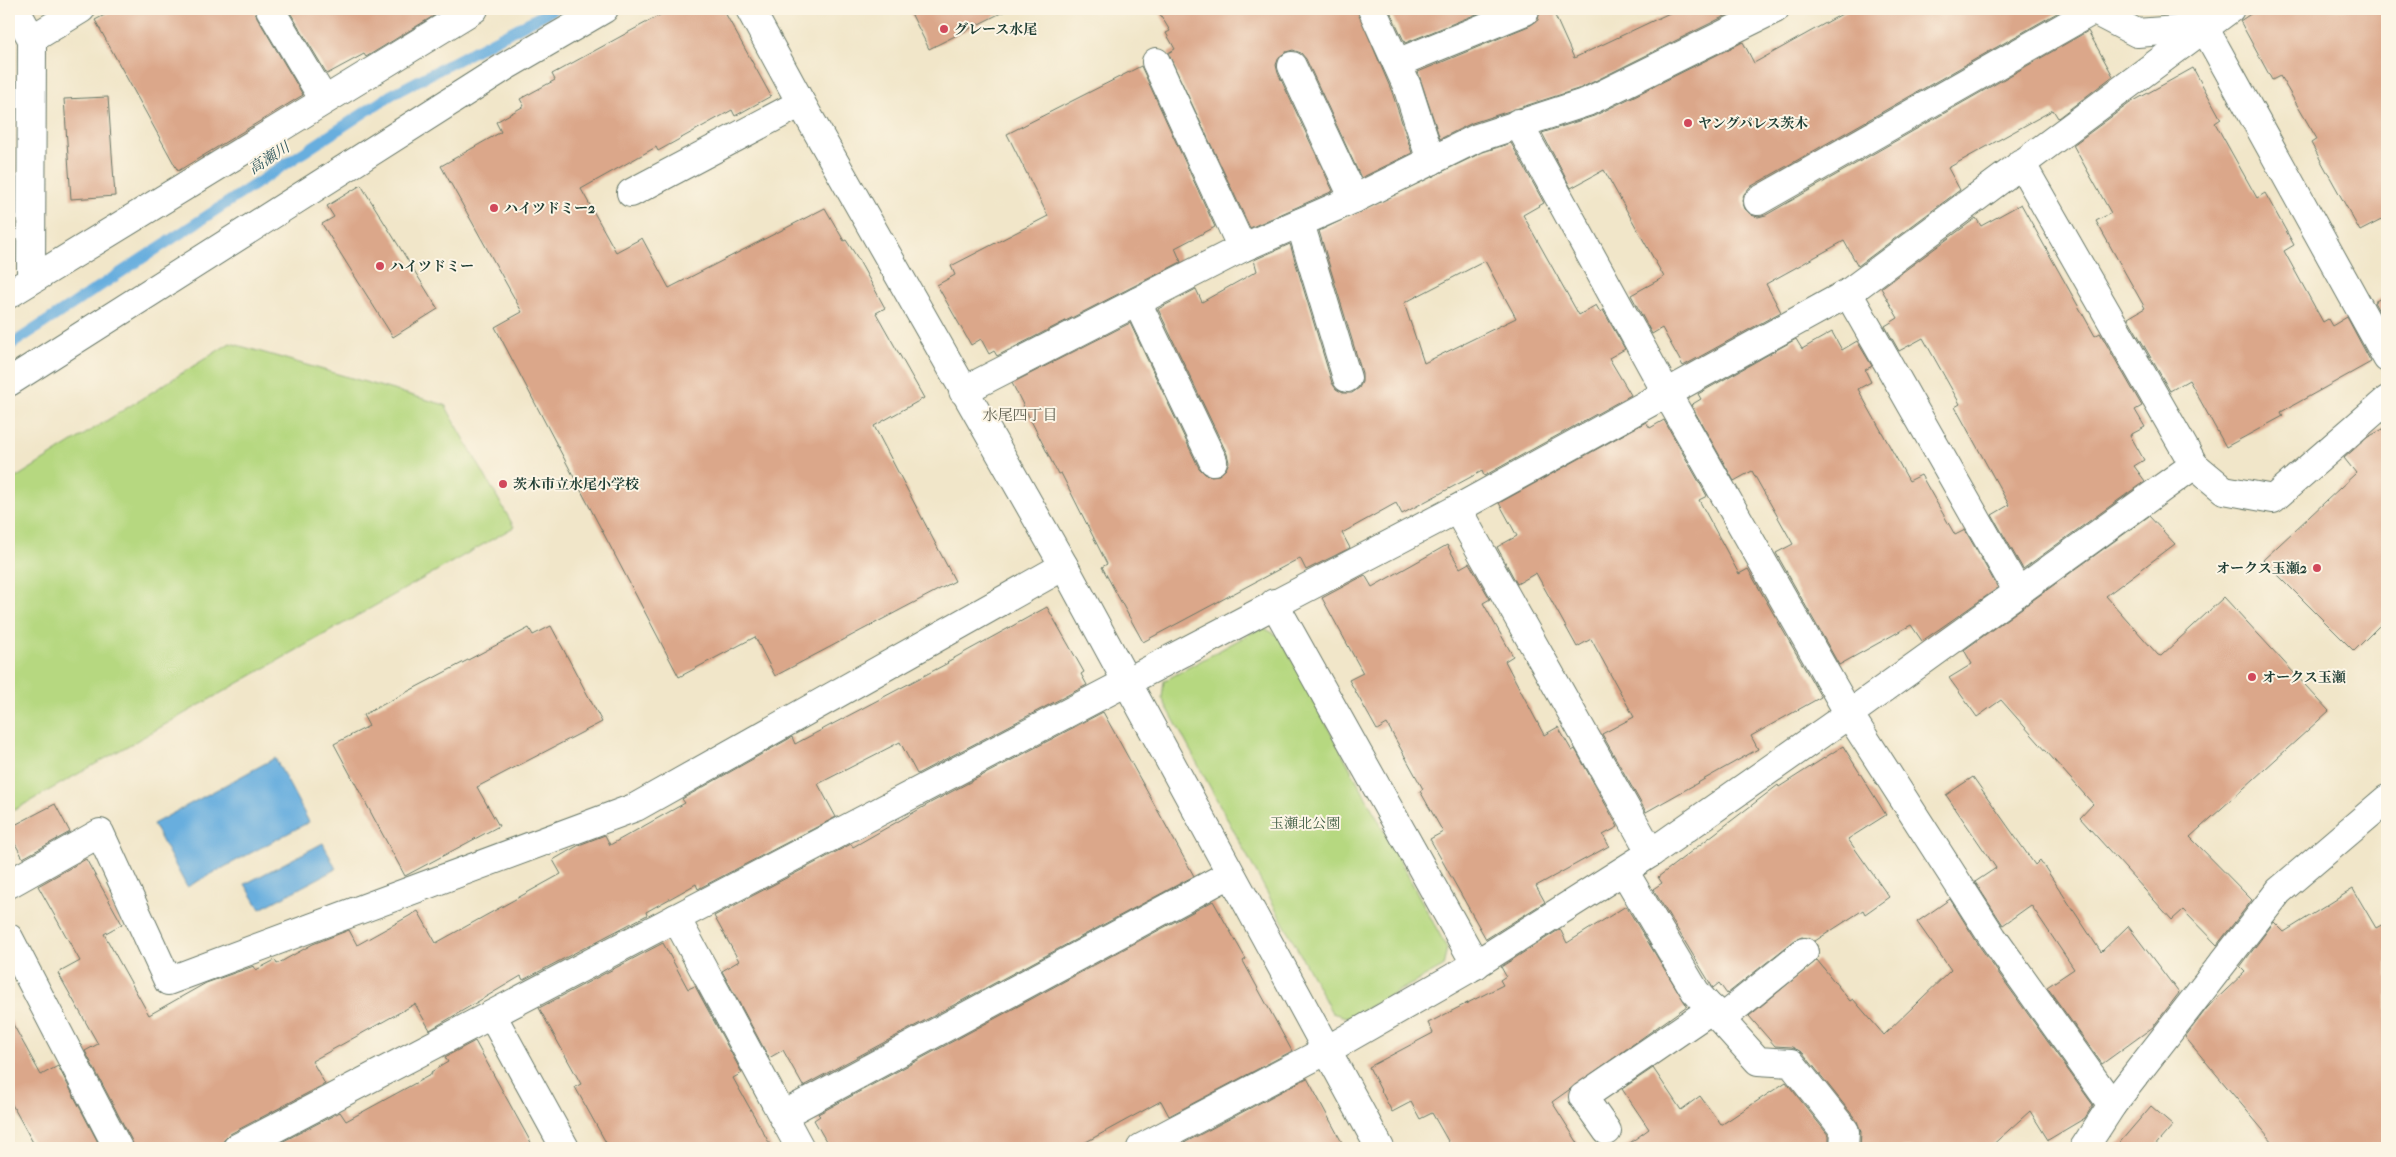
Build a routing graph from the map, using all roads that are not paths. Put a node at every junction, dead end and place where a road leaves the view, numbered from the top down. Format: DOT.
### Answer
graph roads {
  1 [pos="15,9"];
  2 [pos="81,9"];
  3 [pos="270,9"];
  4 [pos="604,9"];
  5 [pos="750,9"];
  6 [pos="1372,9"];
  7 [pos="1775,9"];
  8 [pos="2230,9"];
  9 [pos="2091,10"];
  10 [pos="466,11"];
  11 [pos="1525,11"];
  12 [pos="2199,18"];
  13 [pos="32,39"];
  14 [pos="1156,62"];
  15 [pos="1396,63"];
  16 [pos="1292,66"];
  17 [pos="324,100"];
  18 [pos="801,103"];
  19 [pos="1518,123"];
  20 [pos="1431,161"];
  21 [pos="2021,163"];
  22 [pos="631,194"];
  23 [pos="1354,199"];
  24 [pos="1758,201"];
  25 [pos="1300,223"];
  26 [pos="1242,248"];
  27 [pos="32,279"];
  28 [pos="1848,293"];
  29 [pos="9,294"];
  30 [pos="1137,302"];
  31 [pos="2387,358"];
  32 [pos="1347,378"];
  33 [pos="9,382"];
  34 [pos="963,391"];
  35 [pos="1666,392"];
  36 [pos="2387,400"];
  37 [pos="1213,461"];
  38 [pos="2194,465"];
  39 [pos="1456,509"];
  40 [pos="1064,566"];
  41 [pos="2018,592"];
  42 [pos="1274,603"];
  43 [pos="1126,680"];
  44 [pos="1849,714"];
  45 [pos="2387,799"];
  46 [pos="1651,853"];
  47 [pos="1624,870"];
  48 [pos="1230,874"];
  49 [pos="9,884"];
  50 [pos="676,918"];
  51 [pos="9,938"];
  52 [pos="1804,952"];
  53 [pos="1476,965"];
  54 [pos="1716,1014"];
  55 [pos="492,1016"];
  56 [pos="1326,1050"];
  57 [pos="2112,1105"];
  58 [pos="782,1115"];
  59 [pos="1607,1132"];
  60 [pos="118,1148"];
  61 [pos="237,1148"];
  62 [pos="565,1148"];
  63 [pos="800,1148"];
  64 [pos="1141,1148"];
  65 [pos="1380,1148"];
  66 [pos="1844,1148"];
  67 [pos="2084,1148"];
  1 -- 13 [label="street"];
  2 -- 13 [label="street"];
  3 -- 17 [label="street"];
  4 -- 33 [label="street"];
  5 -- 18 [label="street"];
  6 -- 15 [label="street"];
  7 -- 19 [label="street"];
  8 -- 12 [label="street"];
  9 -- 12 [label="street"];
  9 -- 24 [label="street"];
  10 -- 17 [label="street"];
  11 -- 15 [label="street"];
  12 -- 21 [label="street"];
  12 -- 31 [label="street"];
  13 -- 27 [label="street"];
  14 -- 26 [label="street"];
  15 -- 20 [label="street"];
  16 -- 23 [label="street"];
  17 -- 27 [label="street"];
  18 -- 22 [label="street"];
  18 -- 34 [label="street"];
  19 -- 20 [label="street"];
  19 -- 35 [label="street"];
  20 -- 23 [label="street"];
  21 -- 28 [label="street"];
  21 -- 38 [label="street"];
  23 -- 25 [label="street"];
  25 -- 26 [label="street"];
  25 -- 32 [label="street"];
  26 -- 30 [label="street"];
  27 -- 29 [label="street"];
  28 -- 35 [label="street"];
  28 -- 41 [label="street"];
  30 -- 34 [label="street"];
  30 -- 37 [label="street"];
  34 -- 40 [label="street"];
  35 -- 39 [label="street"];
  35 -- 44 [label="street"];
  36 -- 38 [label="street"];
  38 -- 41 [label="street"];
  39 -- 42 [label="street"];
  39 -- 46 [label="street"];
  40 -- 43 [label="street"];
  40 -- 49 [label="street"];
  41 -- 44 [label="street"];
  42 -- 43 [label="street"];
  42 -- 53 [label="street"];
  43 -- 48 [label="street"];
  43 -- 50 [label="street"];
  44 -- 46 [label="street"];
  44 -- 57 [label="street"];
  45 -- 57 [label="street"];
  46 -- 47 [label="street"];
  47 -- 53 [label="street"];
  47 -- 54 [label="street"];
  48 -- 56 [label="street"];
  48 -- 58 [label="street"];
  50 -- 55 [label="street"];
  50 -- 58 [label="street"];
  51 -- 60 [label="street"];
  52 -- 54 [label="street"];
  53 -- 56 [label="street"];
  54 -- 59 [label="street"];
  54 -- 66 [label="street"];
  55 -- 61 [label="street"];
  55 -- 62 [label="street"];
  56 -- 64 [label="street"];
  56 -- 65 [label="street"];
  57 -- 67 [label="street"];
  58 -- 63 [label="street"];
}
